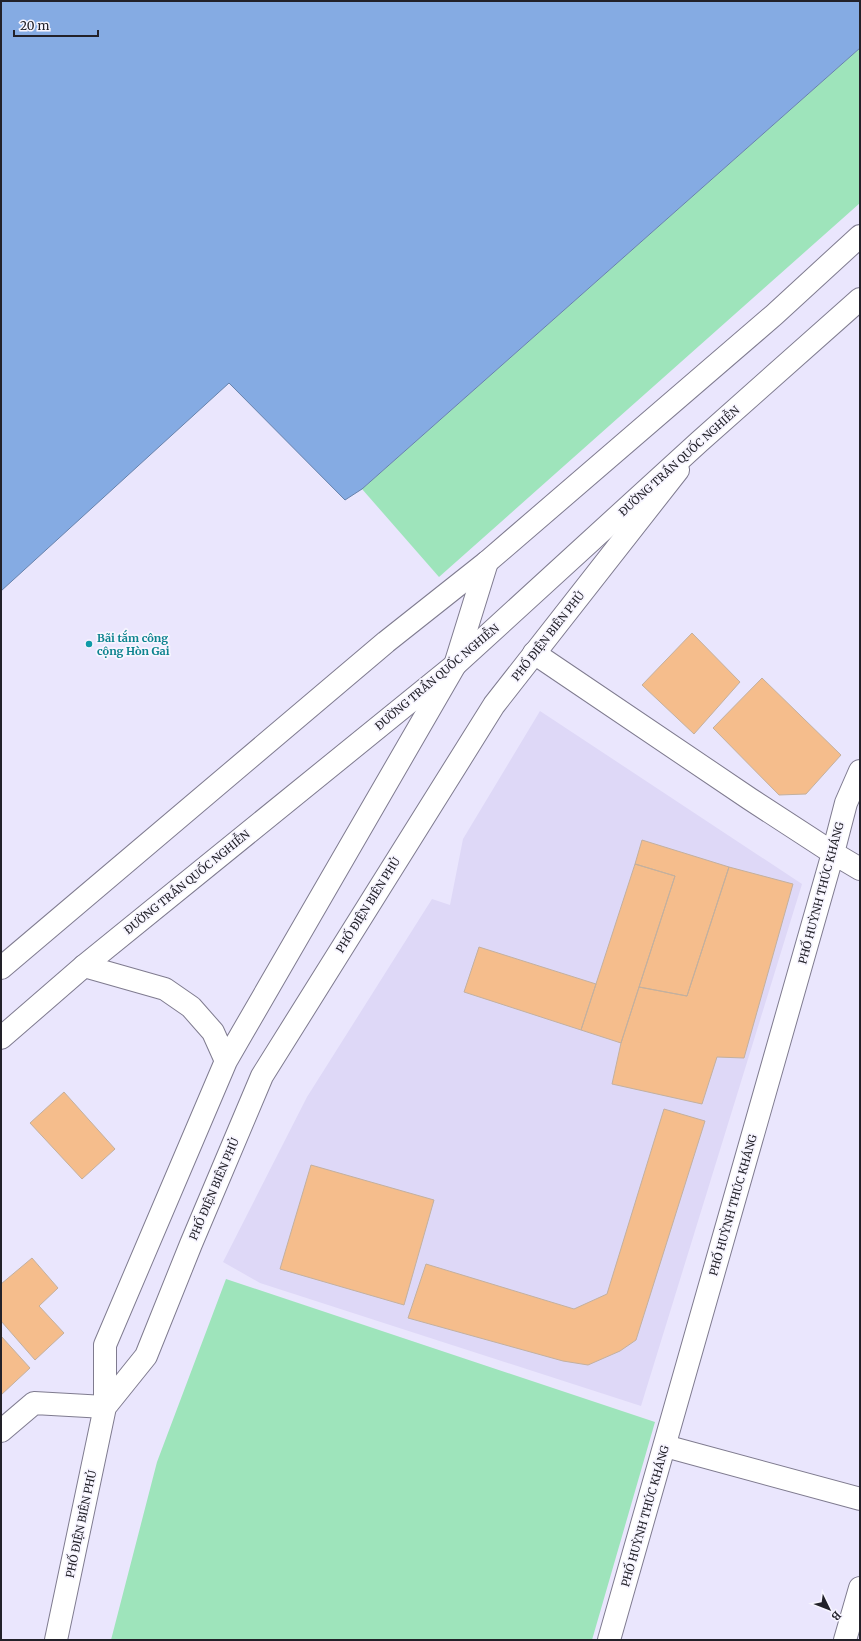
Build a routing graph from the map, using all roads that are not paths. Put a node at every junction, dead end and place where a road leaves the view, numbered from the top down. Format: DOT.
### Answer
graph roads {
  1 [pos="860,236"];
  2 [pos="860,300"];
  3 [pos="699,442"];
  4 [pos="486,562"];
  5 [pos="534,653"];
  6 [pos="455,665"];
  7 [pos="860,771"];
  8 [pos="833,853"];
  9 [pos="860,869"];
  10 [pos="84,966"];
  11 [pos="1,968"];
  12 [pos="1,1038"];
  13 [pos="226,1061"];
  14 [pos="106,1407"];
  15 [pos="1,1430"];
  16 [pos="665,1446"];
  17 [pos="860,1499"];
  18 [pos="860,1588"];
  19 [pos="56,1640"];
  20 [pos="609,1640"];
  21 [pos="845,1640"];
  1 -- 4 [label="street"];
  2 -- 3 [label="street, ĐƯỜNG TRẦN QUỐC NGHIỄN"];
  3 -- 5 [label="street, PHỐ ĐIỆN BIÊN PHỦ"];
  3 -- 6 [label="street, ĐƯỜNG TRẦN QUỐC NGHIỄN"];
  4 -- 6 [label="street"];
  4 -- 11 [label="street"];
  5 -- 8 [label="street"];
  5 -- 14 [label="street, PHỐ ĐIỆN BIÊN PHỦ"];
  6 -- 10 [label="street, ĐƯỜNG TRẦN QUỐC NGHIỄN"];
  6 -- 13 [label="street, PHỐ ĐIỆN BIÊN PHỦ"];
  7 -- 8 [label="street, PHỐ HUỲNH THÚC KHÁNG"];
  8 -- 9 [label="street"];
  8 -- 16 [label="street, PHỐ HUỲNH THÚC KHÁNG"];
  10 -- 12 [label="street, ĐƯỜNG TRẦN QUỐC NGHIỄN"];
  10 -- 13 [label="street"];
  13 -- 14 [label="street, PHỐ ĐIỆN BIÊN PHỦ"];
  14 -- 15 [label="street"];
  14 -- 19 [label="street, PHỐ ĐIỆN BIÊN PHỦ"];
  16 -- 17 [label="street"];
  16 -- 20 [label="street, PHỐ HUỲNH THÚC KHÁNG"];
  18 -- 21 [label="street"];
}
